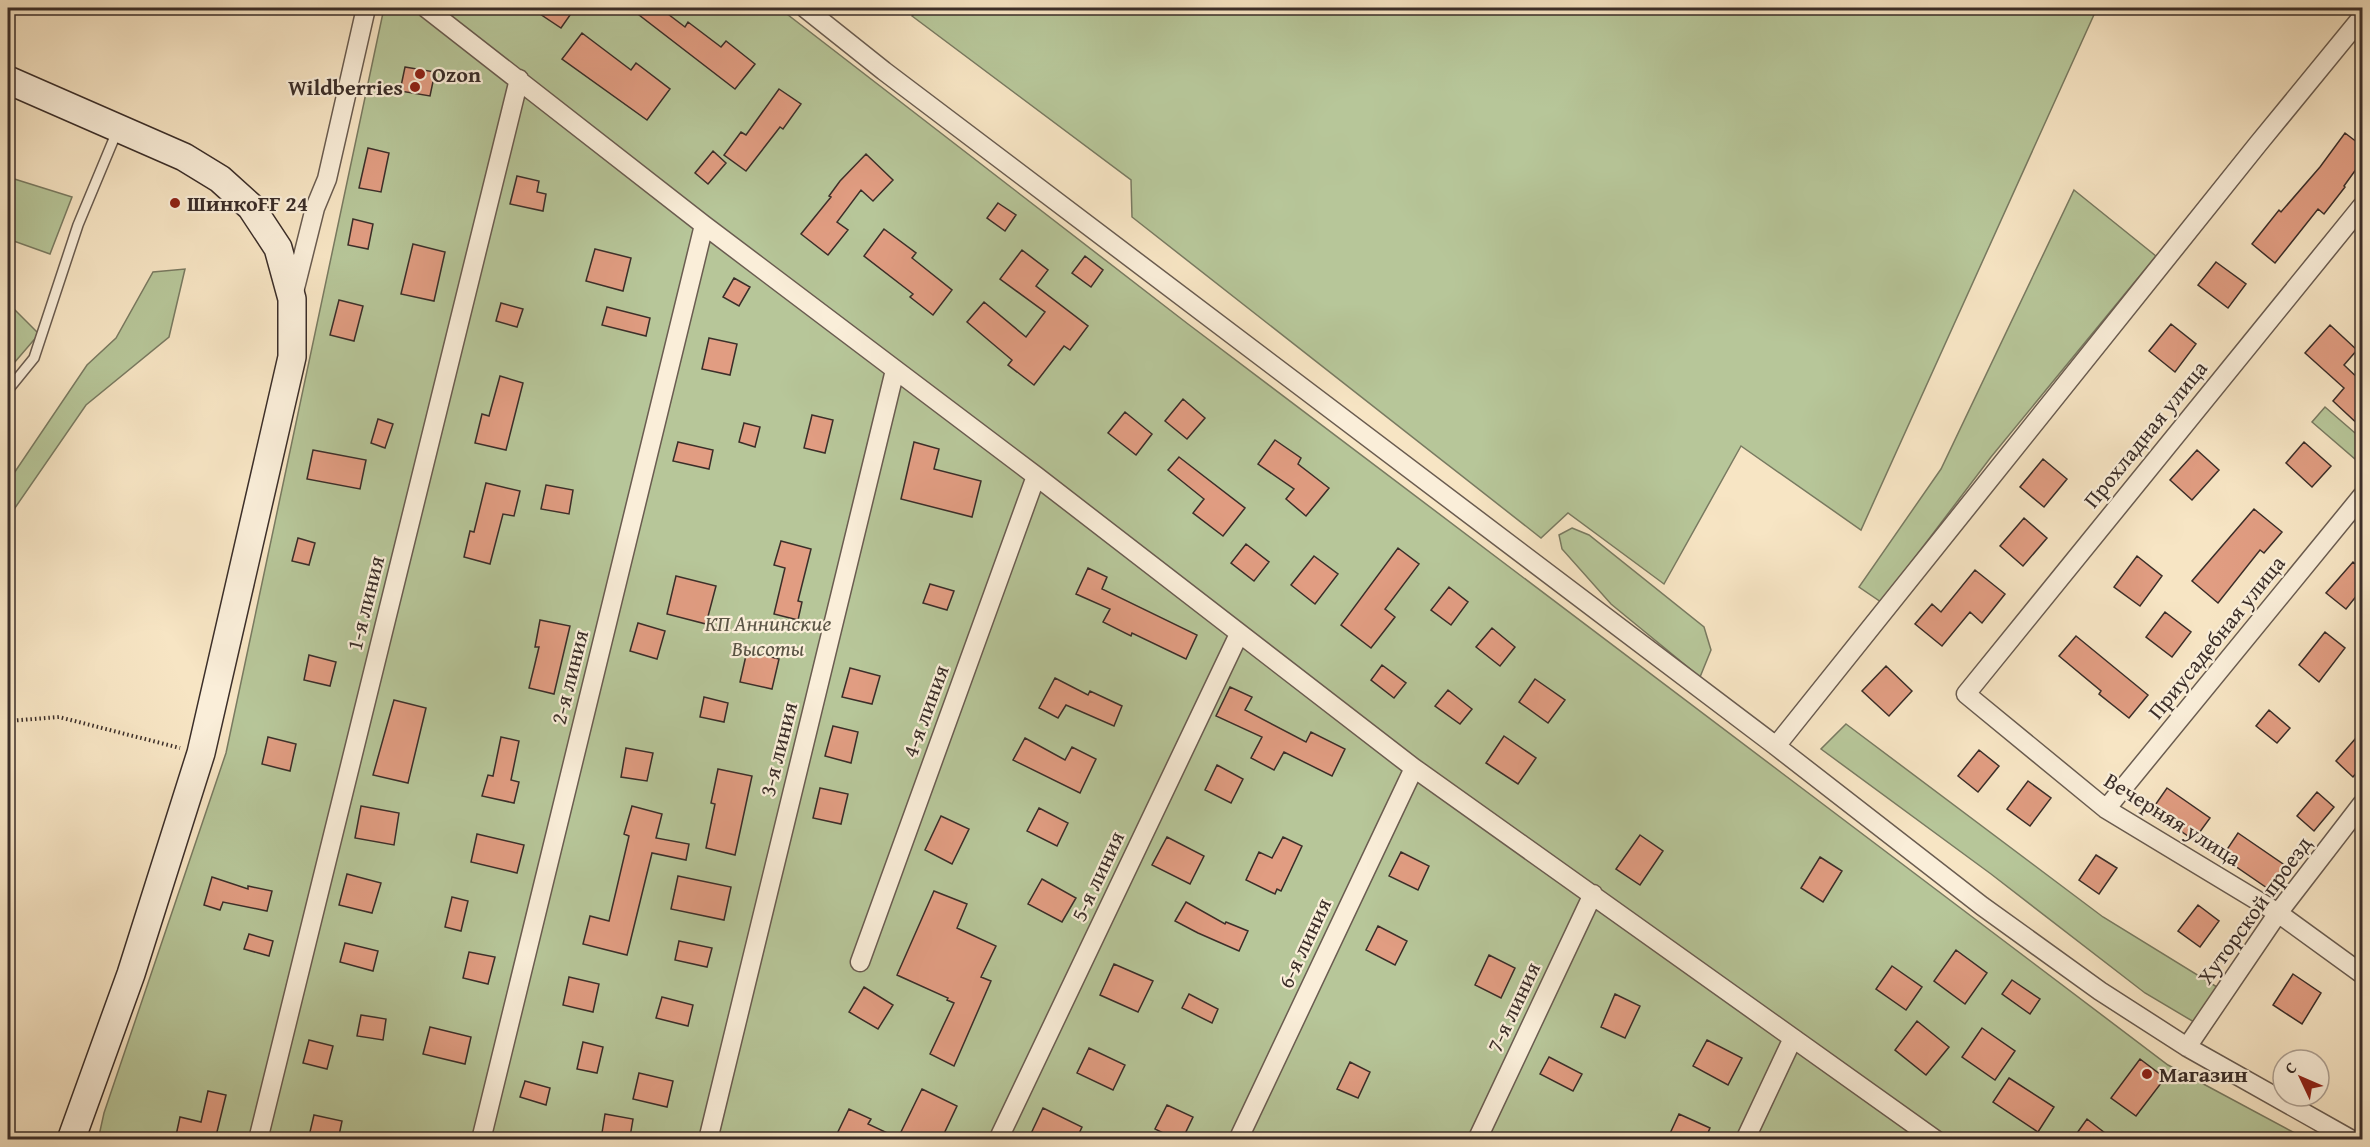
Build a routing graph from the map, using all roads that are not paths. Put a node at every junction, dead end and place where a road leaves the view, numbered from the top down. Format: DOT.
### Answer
graph roads {
  1 [pos="366,8"];
  2 [pos="426,8"];
  3 [pos="805,8"];
  4 [pos="2362,17"];
  5 [pos="519,79"];
  6 [pos="8,80"];
  7 [pos="119,127"];
  8 [pos="2362,206"];
  9 [pos="704,225"];
  10 [pos="292,299"];
  11 [pos="895,370"];
  12 [pos="8,390"];
  13 [pos="1036,476"];
  14 [pos="2362,496"];
  15 [pos="1239,634"];
  16 [pos="1966,694"];
  17 [pos="1776,746"];
  18 [pos="1414,768"];
  19 [pos="2362,804"];
  20 [pos="2106,809"];
  21 [pos="1593,894"];
  22 [pos="2278,913"];
  23 [pos="860,962"];
  24 [pos="2362,974"];
  25 [pos="1793,1038"];
  26 [pos="2187,1047"];
  27 [pos="71,1140"];
  28 [pos="258,1140"];
  29 [pos="481,1140"];
  30 [pos="708,1140"];
  31 [pos="998,1140"];
  32 [pos="1238,1140"];
  33 [pos="1477,1140"];
  34 [pos="1745,1140"];
  35 [pos="1936,1140"];
  36 [pos="2352,1140"];
  1 -- 10 [label="street"];
  2 -- 5 [label="street"];
  3 -- 17 [label="street"];
  4 -- 17 [label="street"];
  5 -- 9 [label="street"];
  5 -- 28 [label="street, 1-я линия"];
  6 -- 7 [label="main road"];
  7 -- 10 [label="main road"];
  7 -- 12 [label="lane"];
  8 -- 16 [label="street, Прохладная улица"];
  9 -- 11 [label="street"];
  9 -- 29 [label="street, 2-я линия"];
  10 -- 27 [label="main road"];
  11 -- 13 [label="street"];
  11 -- 30 [label="street, 3-я линия"];
  13 -- 15 [label="street"];
  13 -- 23 [label="street, 4-я линия"];
  14 -- 20 [label="street, Приусадебная улица"];
  15 -- 18 [label="street"];
  15 -- 31 [label="street, 5-я линия"];
  16 -- 20 [label="street, Вечерняя улица"];
  17 -- 26 [label="street"];
  18 -- 21 [label="street"];
  18 -- 32 [label="street, 6-я линия"];
  19 -- 22 [label="street, Хуторской проезд"];
  20 -- 22 [label="street, Вечерняя улица"];
  21 -- 25 [label="street"];
  21 -- 33 [label="street, 7-я линия"];
  22 -- 24 [label="street, Вечерняя улица"];
  22 -- 26 [label="street, Хуторской проезд"];
  25 -- 34 [label="street"];
  25 -- 35 [label="street"];
  26 -- 36 [label="street"];
}
